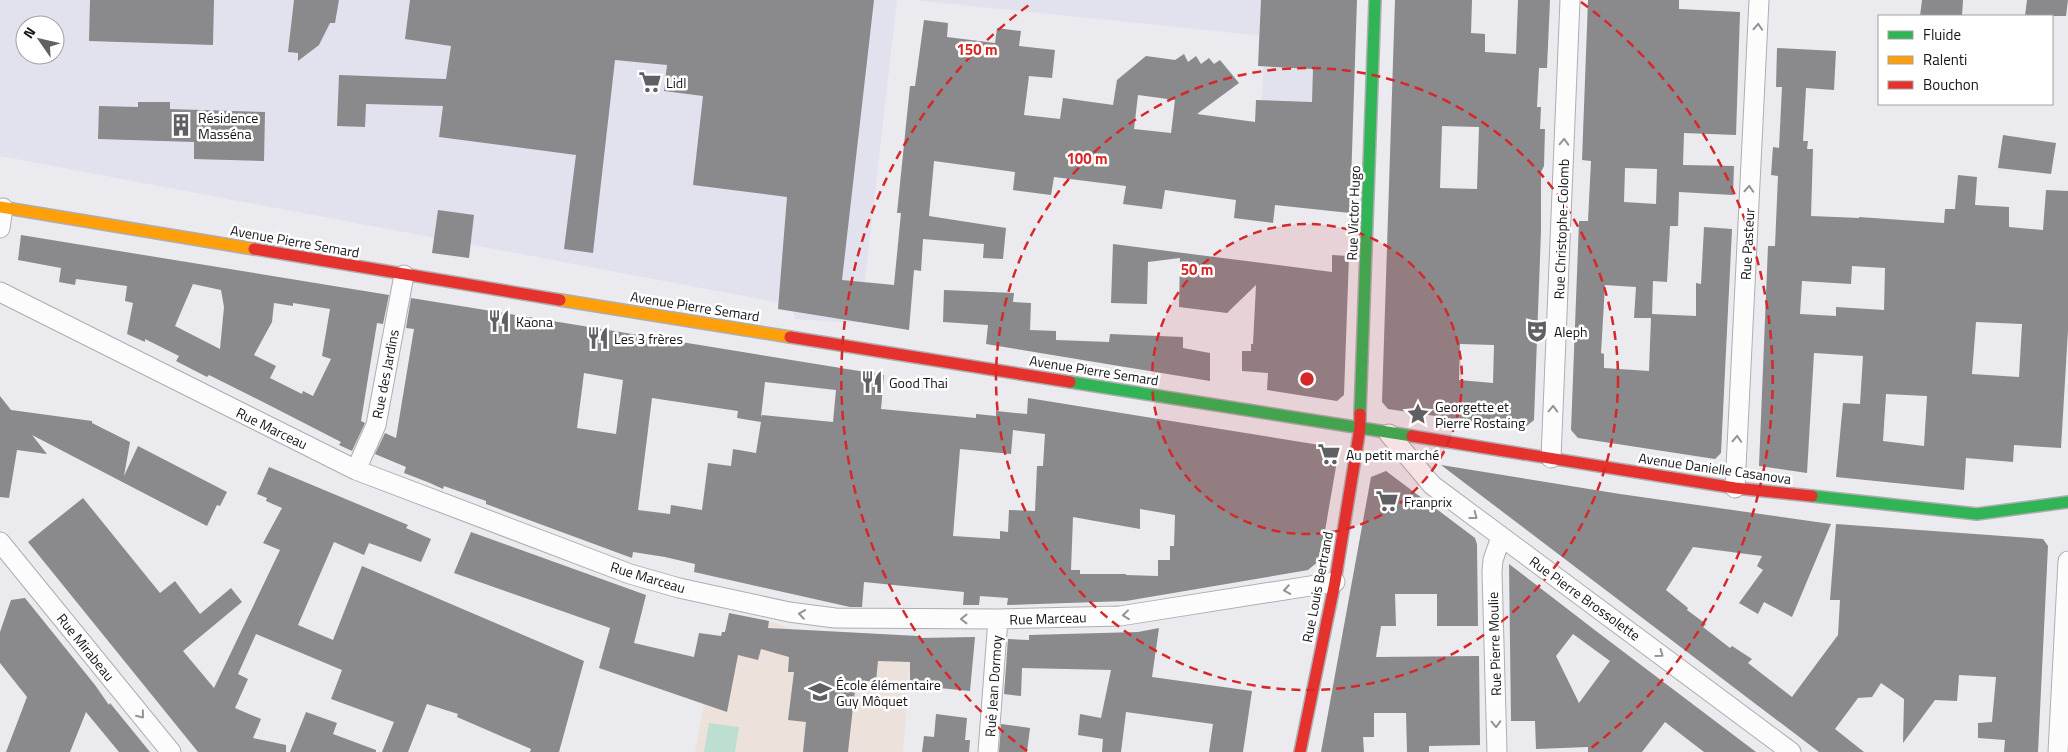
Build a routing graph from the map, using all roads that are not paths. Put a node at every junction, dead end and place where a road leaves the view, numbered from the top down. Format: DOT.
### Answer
graph roads {
  1 [pos="1375,0"];
  2 [pos="1570,0"];
  3 [pos="1759,0"];
  4 [pos="2,207"];
  5 [pos="0,228"];
  6 [pos="404,275"];
  7 [pos="6,296"];
  8 [pos="1360,428"];
  9 [pos="1389,434"];
  10 [pos="1551,458"];
  11 [pos="356,470"];
  12 [pos="1734,488"];
  13 [pos="2068,502"];
  14 [pos="1502,537"];
  15 [pos="0,542"];
  16 [pos="2068,560"];
  17 [pos="1335,582"];
  18 [pos="998,619"];
  19 [pos="171,752"];
  20 [pos="988,752"];
  21 [pos="1300,752"];
  22 [pos="1497,752"];
  23 [pos="1791,752"];
  24 [pos="2058,752"];
  1 -- 8 [label="street, Rue Victor Hugo"];
  10 -- 2 [label="street, Rue Christophe-Colomb, one-way"];
  12 -- 3 [label="street, Rue Pasteur, one-way"];
  4 -- 5 [label="street"];
  4 -- 6 [label="street, Avenue Pierre Semard"];
  6 -- 8 [label="street, Avenue Pierre Semard"];
  6 -- 11 [label="street, Rue des Jardins"];
  7 -- 11 [label="street, Rue Marceau"];
  8 -- 9 [label="street, Avenue Danielle Casanova"];
  8 -- 17 [label="street, Rue Louis Bertrand"];
  9 -- 10 [label="street, Avenue Danielle Casanova"];
  9 -- 14 [label="street, Rue Pierre Brossolette, one-way"];
  10 -- 12 [label="street, Avenue Danielle Casanova"];
  18 -- 11 [label="street, Rue Marceau, one-way"];
  12 -- 13 [label="street, Avenue Danielle Casanova"];
  14 -- 22 [label="street, Rue Pierre Moulie, one-way"];
  14 -- 23 [label="street, Rue Pierre Brossolette, one-way"];
  15 -- 19 [label="street, Rue Mirabeau, one-way"];
  16 -- 24 [label="street"];
  17 -- 18 [label="street, Rue Marceau, one-way"];
  17 -- 21 [label="street, Rue Louis Bertrand"];
  18 -- 20 [label="street, Rue Jean Dormoy"];
}
